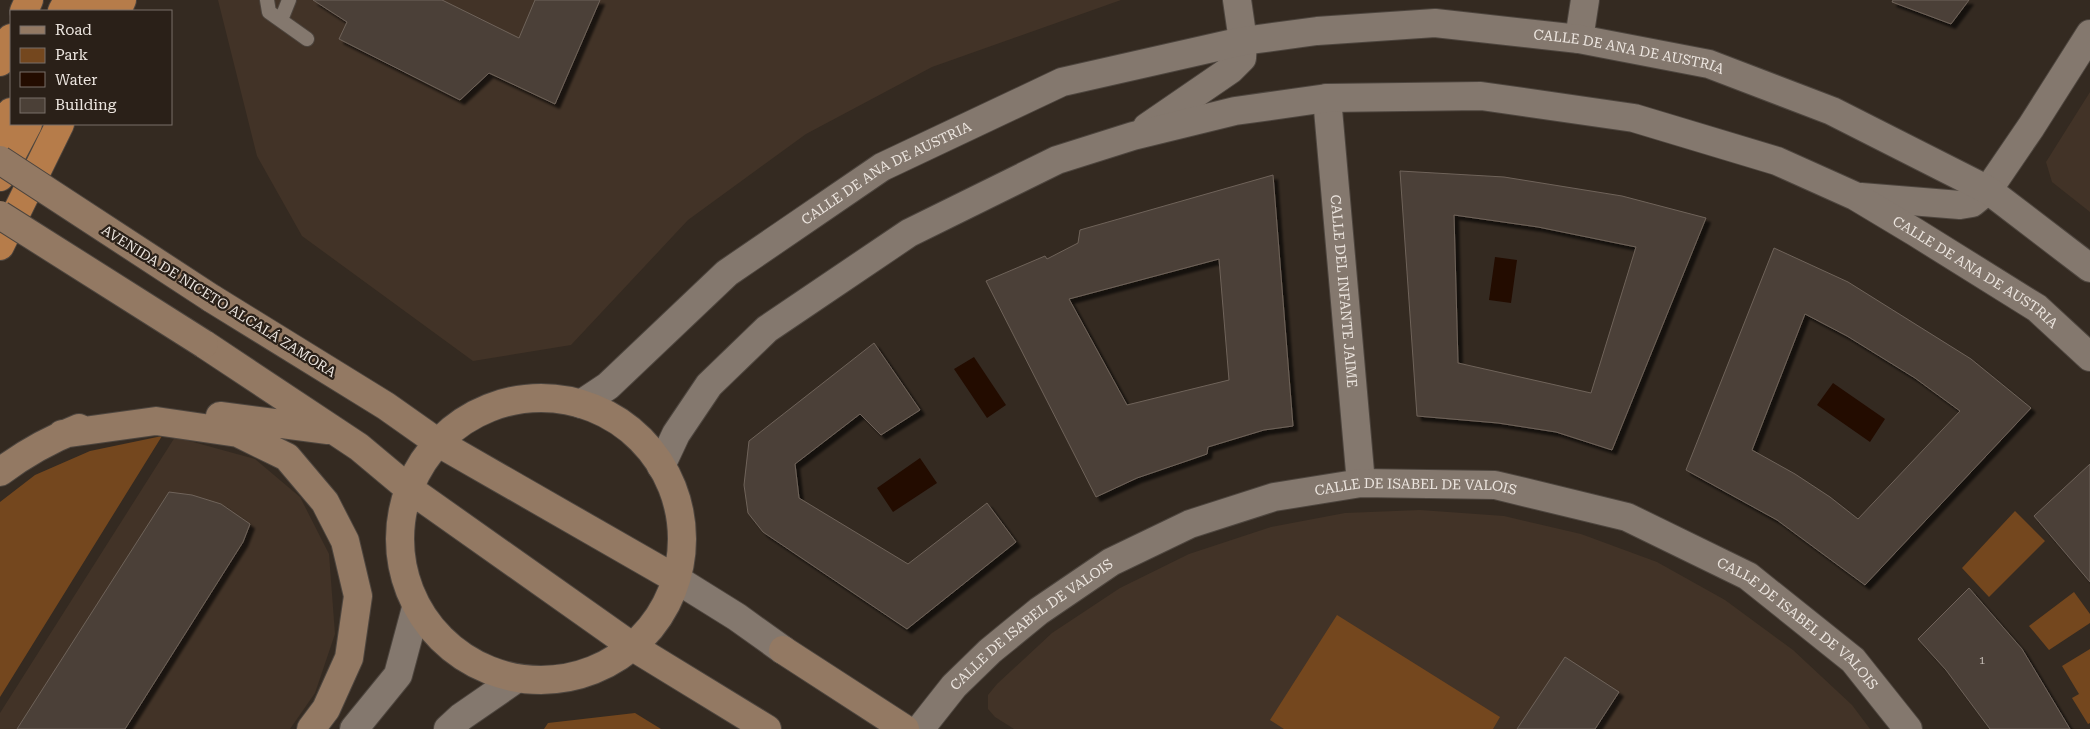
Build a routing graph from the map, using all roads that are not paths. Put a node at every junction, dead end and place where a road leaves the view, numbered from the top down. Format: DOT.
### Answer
graph roads {
  1 [pos="267,0"];
  2 [pos="289,0"];
  3 [pos="1237,0"];
  4 [pos="1585,0"];
  5 [pos="281,20"];
  6 [pos="2090,34"];
  7 [pos="307,38"];
  8 [pos="1579,39"];
  9 [pos="10,40"];
  10 [pos="1243,41"];
  11 [pos="0,62"];
  12 [pos="1327,98"];
  13 [pos="10,114"];
  14 [pos="27,125"];
  15 [pos="60,125"];
  16 [pos="0,134"];
  17 [pos="1133,136"];
  18 [pos="0,160"];
  19 [pos="0,177"];
  20 [pos="1988,190"];
  21 [pos="1854,196"];
  22 [pos="0,215"];
  23 [pos="0,246"];
  24 [pos="2090,268"];
  25 [pos="2090,357"];
  26 [pos="581,404"];
  27 [pos="335,431"];
  28 [pos="62,434"];
  29 [pos="437,442"];
  30 [pos="661,466"];
  31 [pos="0,472"];
  32 [pos="1360,483"];
  33 [pos="408,488"];
  34 [pos="676,579"];
  35 [pos="416,608"];
  36 [pos="633,647"];
  37 [pos="516,679"];
  38 [pos="311,729"];
  39 [pos="354,729"];
  40 [pos="448,729"];
  41 [pos="767,729"];
  42 [pos="906,729"];
  43 [pos="920,729"];
  44 [pos="1908,729"];
  1 -- 5 [label="lane"];
  2 -- 5 [label="lane"];
  3 -- 10 [label="street"];
  4 -- 8 [label="street"];
  5 -- 7 [label="lane"];
  6 -- 20 [label="street"];
  8 -- 10 [label="street, CALLE DE ANA DE AUSTRIA"];
  8 -- 20 [label="street, CALLE DE ANA DE AUSTRIA"];
  9 -- 11 [label="highway"];
  10 -- 17 [label="street, CALLE DE ANA DE AUSTRIA"];
  10 -- 26 [label="street, CALLE DE ANA DE AUSTRIA"];
  12 -- 17 [label="street, CALLE DE ANA DE AUSTRIA"];
  12 -- 21 [label="street, CALLE DE ANA DE AUSTRIA"];
  12 -- 32 [label="street, CALLE DEL INFANTE JAIME"];
  13 -- 16 [label="highway"];
  14 -- 19 [label="highway"];
  15 -- 23 [label="highway"];
  17 -- 30 [label="street, CALLE DE ANA DE AUSTRIA"];
  18 -- 29 [label="street, AVENIDA DE NICETO ALCALÁ ZAMORA, bridge"];
  20 -- 21 [label="street, CALLE DE ANA DE AUSTRIA"];
  20 -- 24 [label="street, CALLE DE ANA DE AUSTRIA"];
  21 -- 25 [label="street, CALLE DE ANA DE AUSTRIA"];
  22 -- 27 [label="street, bridge"];
  26 -- 29 [label="street"];
  26 -- 30 [label="street"];
  27 -- 28 [label="street"];
  27 -- 33 [label="street"];
  28 -- 31 [label="street"];
  28 -- 38 [label="street"];
  29 -- 33 [label="street"];
  29 -- 34 [label="street, AVENIDA DE NICETO ALCALÁ ZAMORA"];
  30 -- 34 [label="street"];
  32 -- 43 [label="street, CALLE DE ISABEL DE VALOIS"];
  32 -- 44 [label="street, CALLE DE ISABEL DE VALOIS"];
  33 -- 35 [label="street"];
  33 -- 36 [label="street"];
  34 -- 36 [label="street"];
  34 -- 42 [label="street, AVENIDA DE NICETO ALCALÁ ZAMORA"];
  35 -- 37 [label="street"];
  35 -- 39 [label="street"];
  36 -- 37 [label="street"];
  36 -- 41 [label="street"];
  37 -- 40 [label="street"];
}
